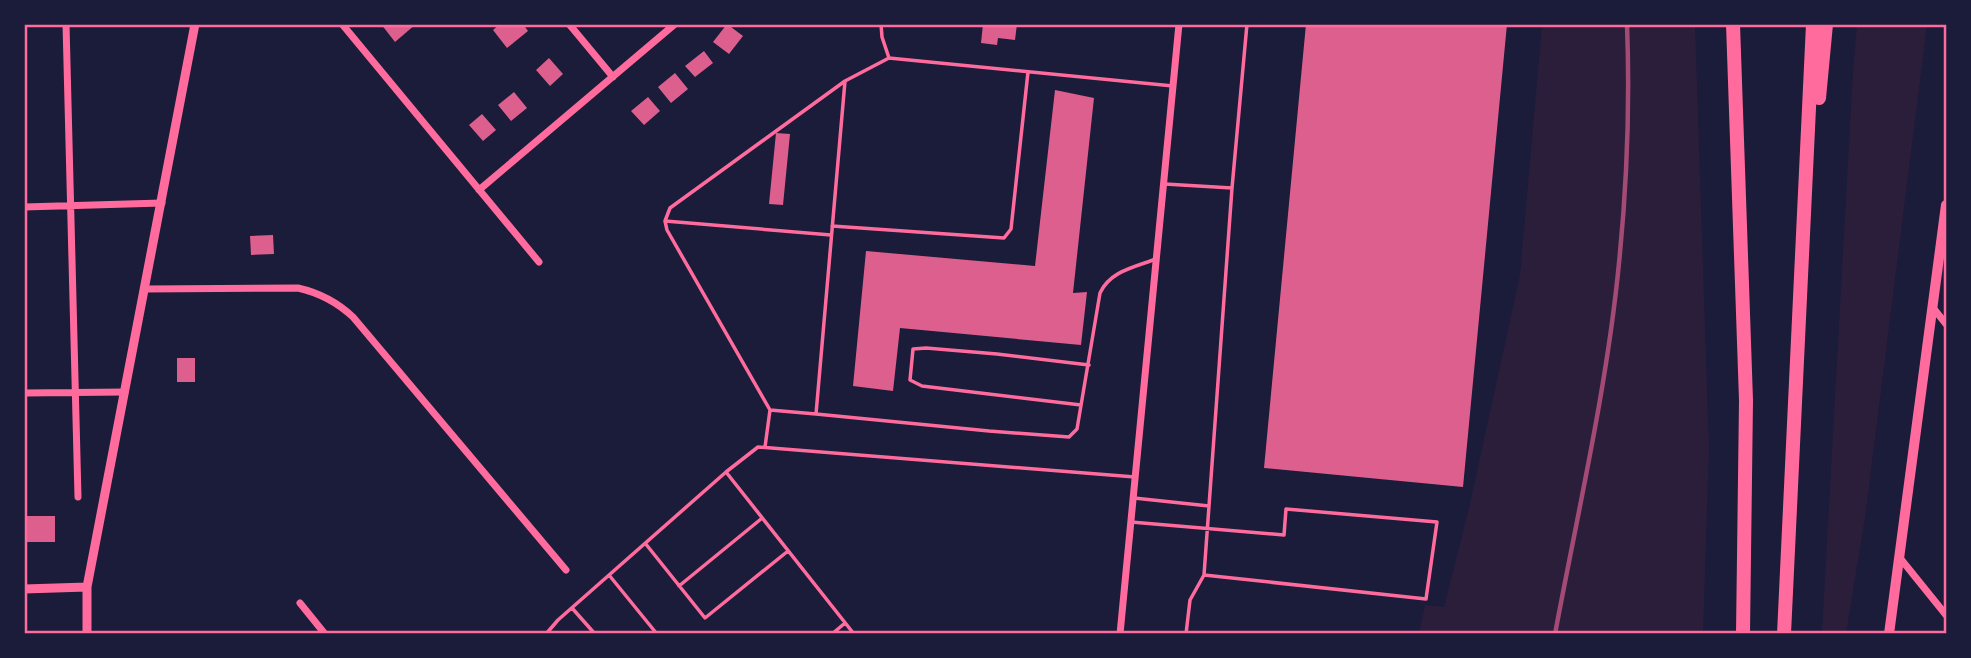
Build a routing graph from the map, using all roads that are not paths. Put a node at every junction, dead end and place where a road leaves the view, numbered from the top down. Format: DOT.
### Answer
graph roads {
  1 [pos="66,24"];
  2 [pos="195,24"];
  3 [pos="342,24"];
  4 [pos="569,24"];
  5 [pos="675,24"];
  6 [pos="881,24"];
  7 [pos="1179,24"];
  8 [pos="1247,24"];
  9 [pos="1732,24"];
  10 [pos="1813,24"];
  11 [pos="1826,24"];
  12 [pos="889,58"];
  13 [pos="1028,72"];
  14 [pos="613,77"];
  15 [pos="845,81"];
  16 [pos="1173,86"];
  17 [pos="1163,183"];
  18 [pos="1232,188"];
  19 [pos="479,190"];
  20 [pos="162,203"];
  21 [pos="71,205"];
  22 [pos="1947,205"];
  23 [pos="24,206"];
  24 [pos="665,221"];
  25 [pos="832,226"];
  26 [pos="831,235"];
  27 [pos="1804,242"];
  28 [pos="1156,259"];
  29 [pos="539,262"];
  30 [pos="145,289"];
  31 [pos="1934,309"];
  32 [pos="1947,324"];
  33 [pos="1089,365"];
  34 [pos="76,392"];
  35 [pos="125,392"];
  36 [pos="24,393"];
  37 [pos="1082,405"];
  38 [pos="770,410"];
  39 [pos="816,414"];
  40 [pos="765,447"];
  41 [pos="726,472"];
  42 [pos="1135,477"];
  43 [pos="78,497"];
  44 [pos="1133,498"];
  45 [pos="1209,506"];
  46 [pos="762,518"];
  47 [pos="1130,522"];
  48 [pos="1207,528"];
  49 [pos="645,543"];
  50 [pos="788,551"];
  51 [pos="1900,558"];
  52 [pos="566,570"];
  53 [pos="609,575"];
  54 [pos="1204,575"];
  55 [pos="680,586"];
  56 [pos="87,587"];
  57 [pos="24,589"];
  58 [pos="300,603"];
  59 [pos="572,608"];
  60 [pos="1947,615"];
  61 [pos="845,623"];
  62 [pos="87,634"];
  63 [pos="325,634"];
  64 [pos="546,634"];
  65 [pos="595,634"];
  66 [pos="657,634"];
  67 [pos="832,634"];
  68 [pos="853,634"];
  69 [pos="1120,634"];
  70 [pos="1186,634"];
  71 [pos="1743,634"];
  72 [pos="1784,634"];
  73 [pos="1889,634"];
  1 -- 21 [label="street"];
  2 -- 20 [label="street"];
  3 -- 19 [label="street"];
  4 -- 14 [label="street"];
  5 -- 14 [label="street"];
  6 -- 12 [label="lane"];
  7 -- 16 [label="street"];
  8 -- 18 [label="lane"];
  9 -- 71 [label="highway"];
  10 -- 27 [label="highway"];
  11 -- 27 [label="highway"];
  12 -- 13 [label="lane"];
  12 -- 15 [label="lane"];
  13 -- 16 [label="lane"];
  13 -- 25 [label="lane"];
  14 -- 19 [label="street"];
  15 -- 24 [label="lane"];
  15 -- 25 [label="lane"];
  16 -- 17 [label="street"];
  17 -- 18 [label="lane"];
  17 -- 28 [label="street"];
  18 -- 45 [label="lane"];
  19 -- 29 [label="street"];
  20 -- 21 [label="street"];
  20 -- 30 [label="street"];
  21 -- 23 [label="street"];
  21 -- 34 [label="street"];
  22 -- 31 [label="main road"];
  24 -- 26 [label="lane"];
  24 -- 38 [label="lane"];
  25 -- 26 [label="lane"];
  26 -- 39 [label="lane"];
  27 -- 72 [label="highway"];
  28 -- 33 [label="lane"];
  28 -- 42 [label="street"];
  30 -- 35 [label="street"];
  30 -- 52 [label="street"];
  31 -- 32 [label="street"];
  31 -- 51 [label="main road"];
  33 -- 37 [label="lane"];
  33 -- 37 [label="lane"];
  34 -- 35 [label="street"];
  34 -- 36 [label="street"];
  34 -- 43 [label="street"];
  35 -- 56 [label="street"];
  37 -- 39 [label="lane"];
  38 -- 39 [label="lane"];
  38 -- 40 [label="lane"];
  40 -- 41 [label="lane"];
  40 -- 42 [label="lane"];
  41 -- 46 [label="lane"];
  41 -- 49 [label="lane"];
  42 -- 44 [label="street"];
  44 -- 45 [label="lane"];
  44 -- 47 [label="street"];
  45 -- 48 [label="lane"];
  46 -- 50 [label="lane"];
  46 -- 55 [label="lane"];
  47 -- 48 [label="lane"];
  47 -- 69 [label="street"];
  48 -- 54 [label="lane"];
  48 -- 54 [label="lane"];
  49 -- 53 [label="lane"];
  49 -- 55 [label="lane"];
  50 -- 55 [label="lane"];
  50 -- 61 [label="lane"];
  51 -- 60 [label="street"];
  51 -- 73 [label="main road"];
  53 -- 59 [label="lane"];
  53 -- 66 [label="lane"];
  54 -- 70 [label="lane"];
  56 -- 57 [label="street"];
  56 -- 62 [label="street"];
  58 -- 63 [label="street"];
  59 -- 64 [label="lane"];
  59 -- 65 [label="lane"];
  61 -- 67 [label="lane"];
  61 -- 68 [label="lane"];
}
